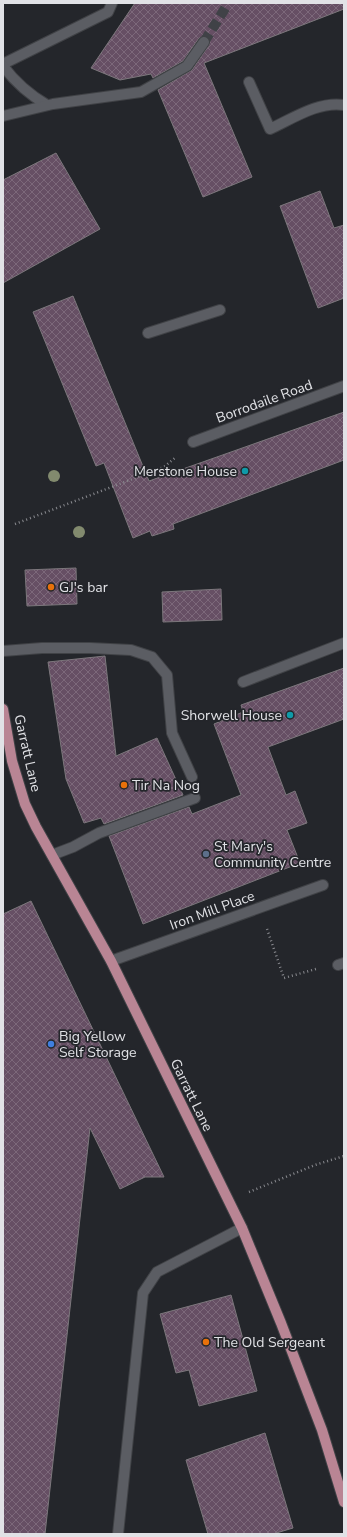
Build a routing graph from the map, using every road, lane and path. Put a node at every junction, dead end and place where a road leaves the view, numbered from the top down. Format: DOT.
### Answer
graph roads {
  1 [pos="112,3"];
  2 [pos="204,42"];
  3 [pos="3,65"];
  4 [pos="249,82"];
  5 [pos="47,105"];
  6 [pos="344,105"];
  7 [pos="3,116"];
  8 [pos="220,310"];
  9 [pos="148,333"];
  10 [pos="344,386"];
  11 [pos="193,442"];
  12 [pos="15,524"];
  13 [pos="344,643"];
  14 [pos="3,651"];
  15 [pos="243,682"];
  16 [pos="3,709"];
  17 [pos="192,777"];
  18 [pos="195,798"];
  19 [pos="52,855"];
  20 [pos="323,885"];
  21 [pos="260,908"];
  22 [pos="111,961"];
  23 [pos="341,964"];
  24 [pos="344,1156"];
  25 [pos="228,1200"];
  26 [pos="242,1228"];
  27 [pos="344,1502"];
  28 [pos="118,1534"];
  1 -- 3 [label="street"];
  2 -- 5 [label="street"];
  3 -- 5 [label="street"];
  4 -- 6 [label="street"];
  5 -- 7 [label="street"];
  8 -- 9 [label="street"];
  10 -- 11 [label="street, Borrodaile Road"];
  11 -- 12 [label="path"];
  13 -- 15 [label="street"];
  14 -- 17 [label="street"];
  16 -- 19 [label="main road, Garratt Lane"];
  18 -- 19 [label="street"];
  19 -- 22 [label="main road, Garratt Lane"];
  20 -- 21 [label="street, Iron Mill Place"];
  21 -- 22 [label="street, Iron Mill Place"];
  21 -- 23 [label="path"];
  22 -- 25 [label="main road, Garratt Lane"];
  24 -- 25 [label="path"];
  25 -- 26 [label="main road, Garratt Lane"];
  26 -- 27 [label="main road, Garratt Lane"];
  26 -- 28 [label="street"];
}
